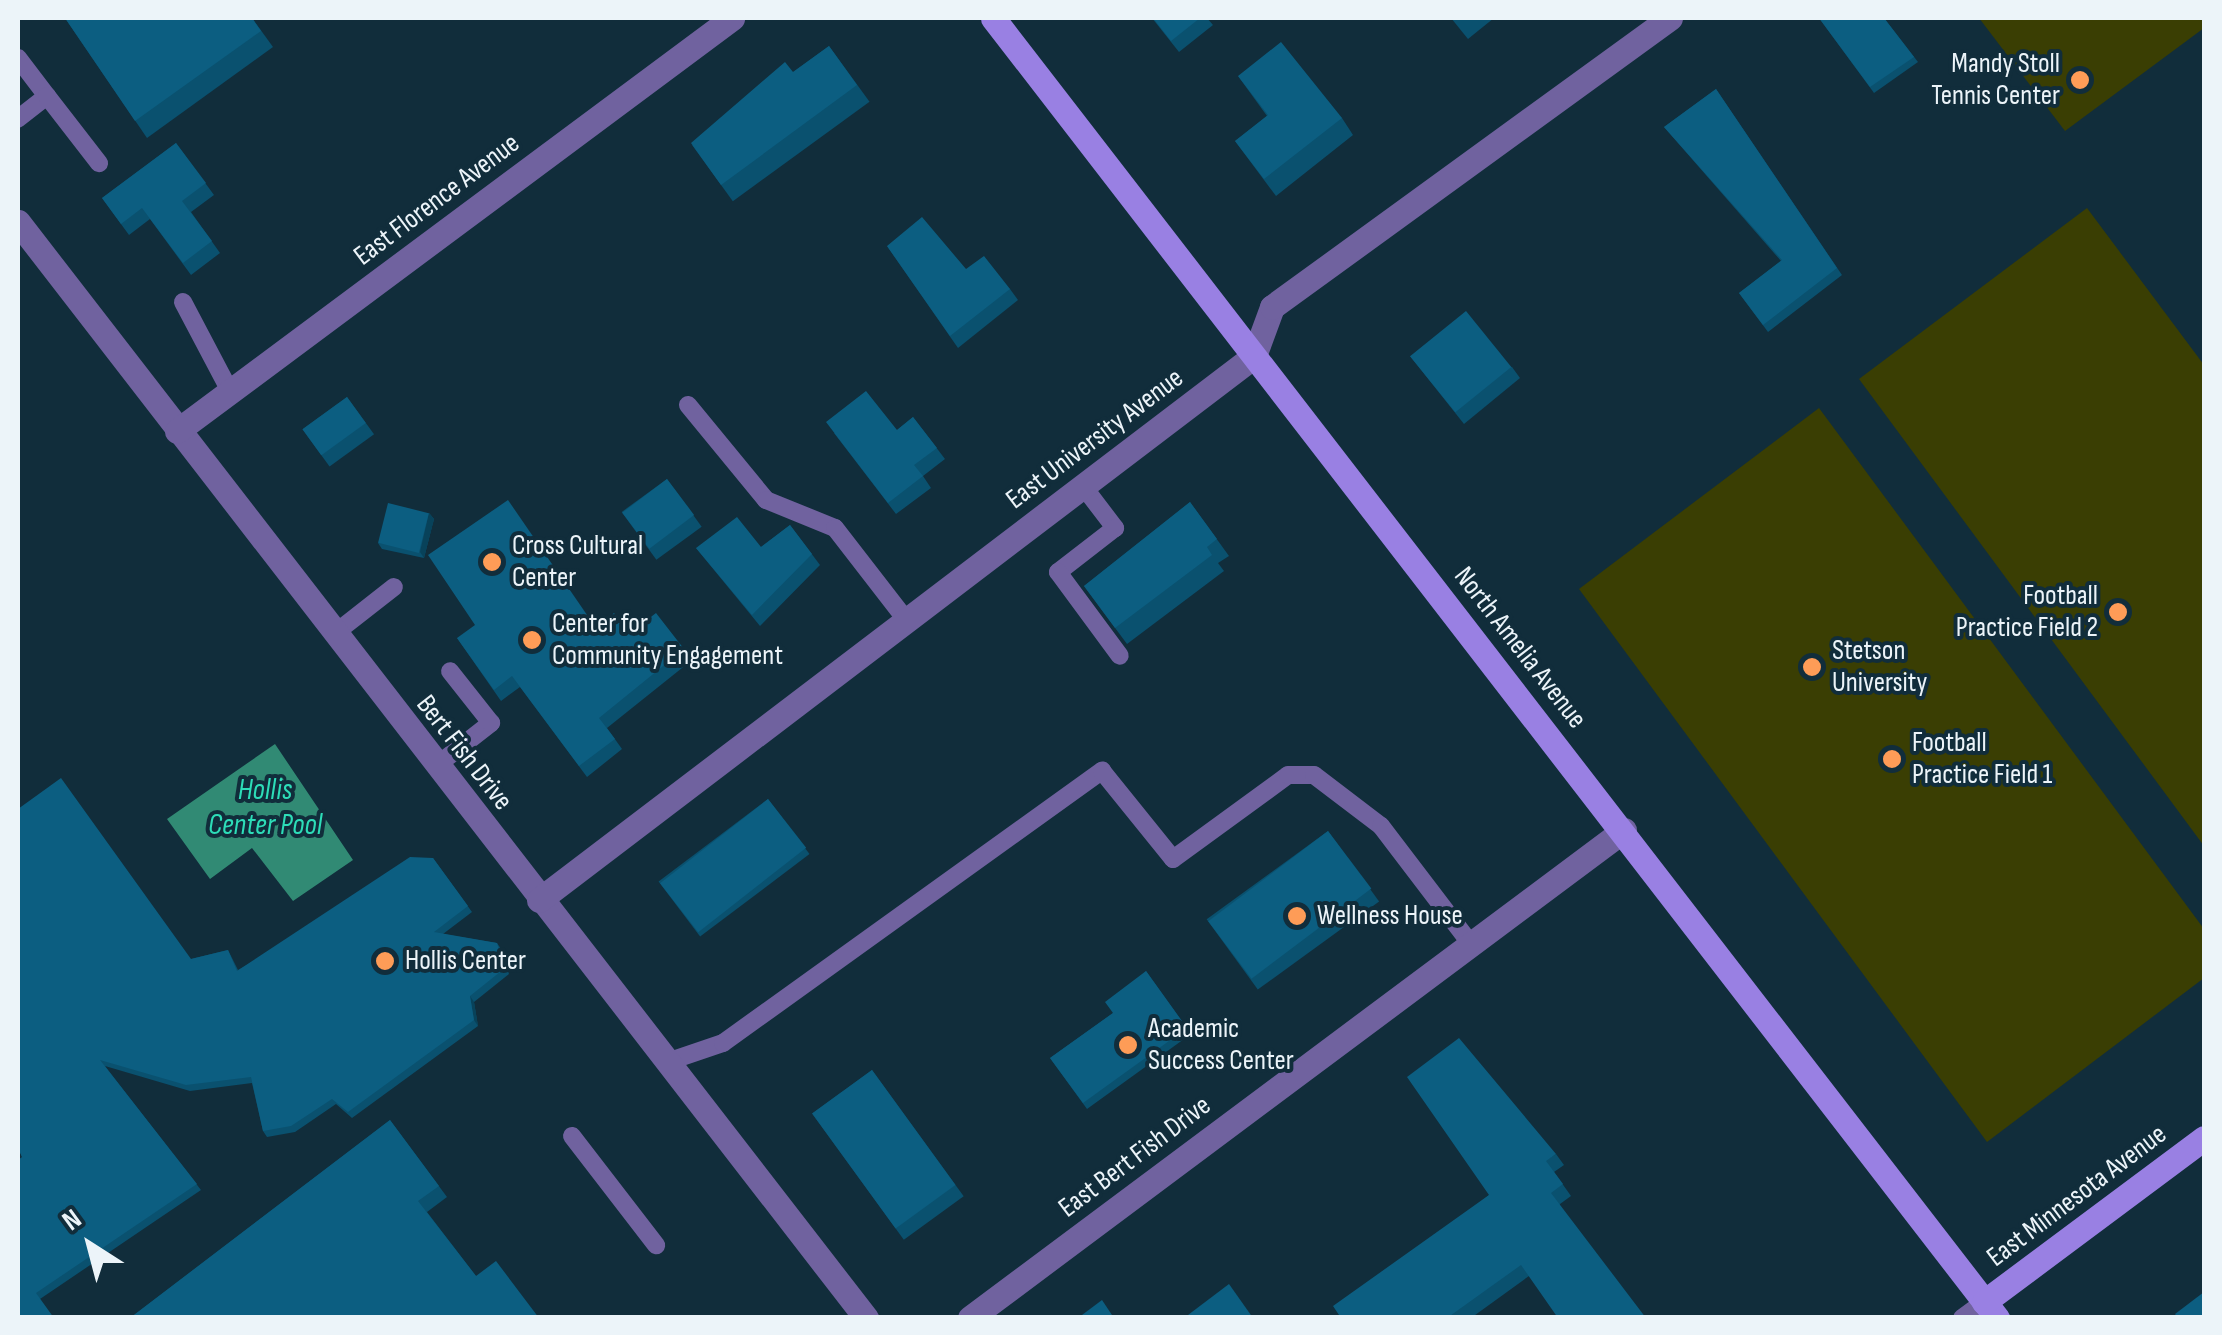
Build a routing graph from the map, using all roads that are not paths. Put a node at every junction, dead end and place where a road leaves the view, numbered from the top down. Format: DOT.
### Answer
graph roads {
  1 [pos="732,18"];
  2 [pos="994,18"];
  3 [pos="1670,18"];
  4 [pos="18,58"];
  5 [pos="47,96"];
  6 [pos="18,119"];
  7 [pos="99,163"];
  8 [pos="18,222"];
  9 [pos="183,302"];
  10 [pos="1254,356"];
  11 [pos="230,392"];
  12 [pos="688,405"];
  13 [pos="177,431"];
  14 [pos="1083,486"];
  15 [pos="394,587"];
  16 [pos="906,621"];
  17 [pos="334,634"];
  18 [pos="1120,656"];
  19 [pos="450,671"];
  20 [pos="436,766"];
  21 [pos="1624,830"];
  22 [pos="539,900"];
  23 [pos="1471,944"];
  24 [pos="666,1062"];
  25 [pos="572,1136"];
  26 [pos="2204,1138"];
  27 [pos="656,1245"];
  28 [pos="1991,1310"];
  29 [pos="866,1318"];
  30 [pos="970,1318"];
  31 [pos="1962,1318"];
  1 -- 11 [label="street, East Florence Avenue"];
  2 -- 10 [label="main road, North Amelia Avenue"];
  3 -- 10 [label="street"];
  4 -- 5 [label="lane"];
  5 -- 6 [label="lane"];
  5 -- 7 [label="lane"];
  8 -- 13 [label="street, Bert Fish Drive"];
  9 -- 11 [label="lane"];
  10 -- 14 [label="street, East University Avenue"];
  10 -- 21 [label="main road, North Amelia Avenue"];
  11 -- 13 [label="street, East Florence Avenue"];
  12 -- 16 [label="lane"];
  13 -- 17 [label="street, Bert Fish Drive"];
  14 -- 16 [label="street, East University Avenue"];
  14 -- 18 [label="lane"];
  15 -- 17 [label="lane"];
  16 -- 22 [label="street, East University Avenue"];
  17 -- 20 [label="street, Bert Fish Drive"];
  19 -- 20 [label="lane"];
  20 -- 22 [label="street, Bert Fish Drive"];
  21 -- 23 [label="street, East Bert Fish Drive"];
  21 -- 28 [label="main road, North Amelia Avenue"];
  22 -- 24 [label="street, Bert Fish Drive"];
  23 -- 24 [label="lane"];
  23 -- 30 [label="street, East Bert Fish Drive"];
  24 -- 29 [label="street, Bert Fish Drive"];
  25 -- 27 [label="lane"];
  26 -- 28 [label="main road, East Minnesota Avenue"];
  28 -- 31 [label="lane"];
}
